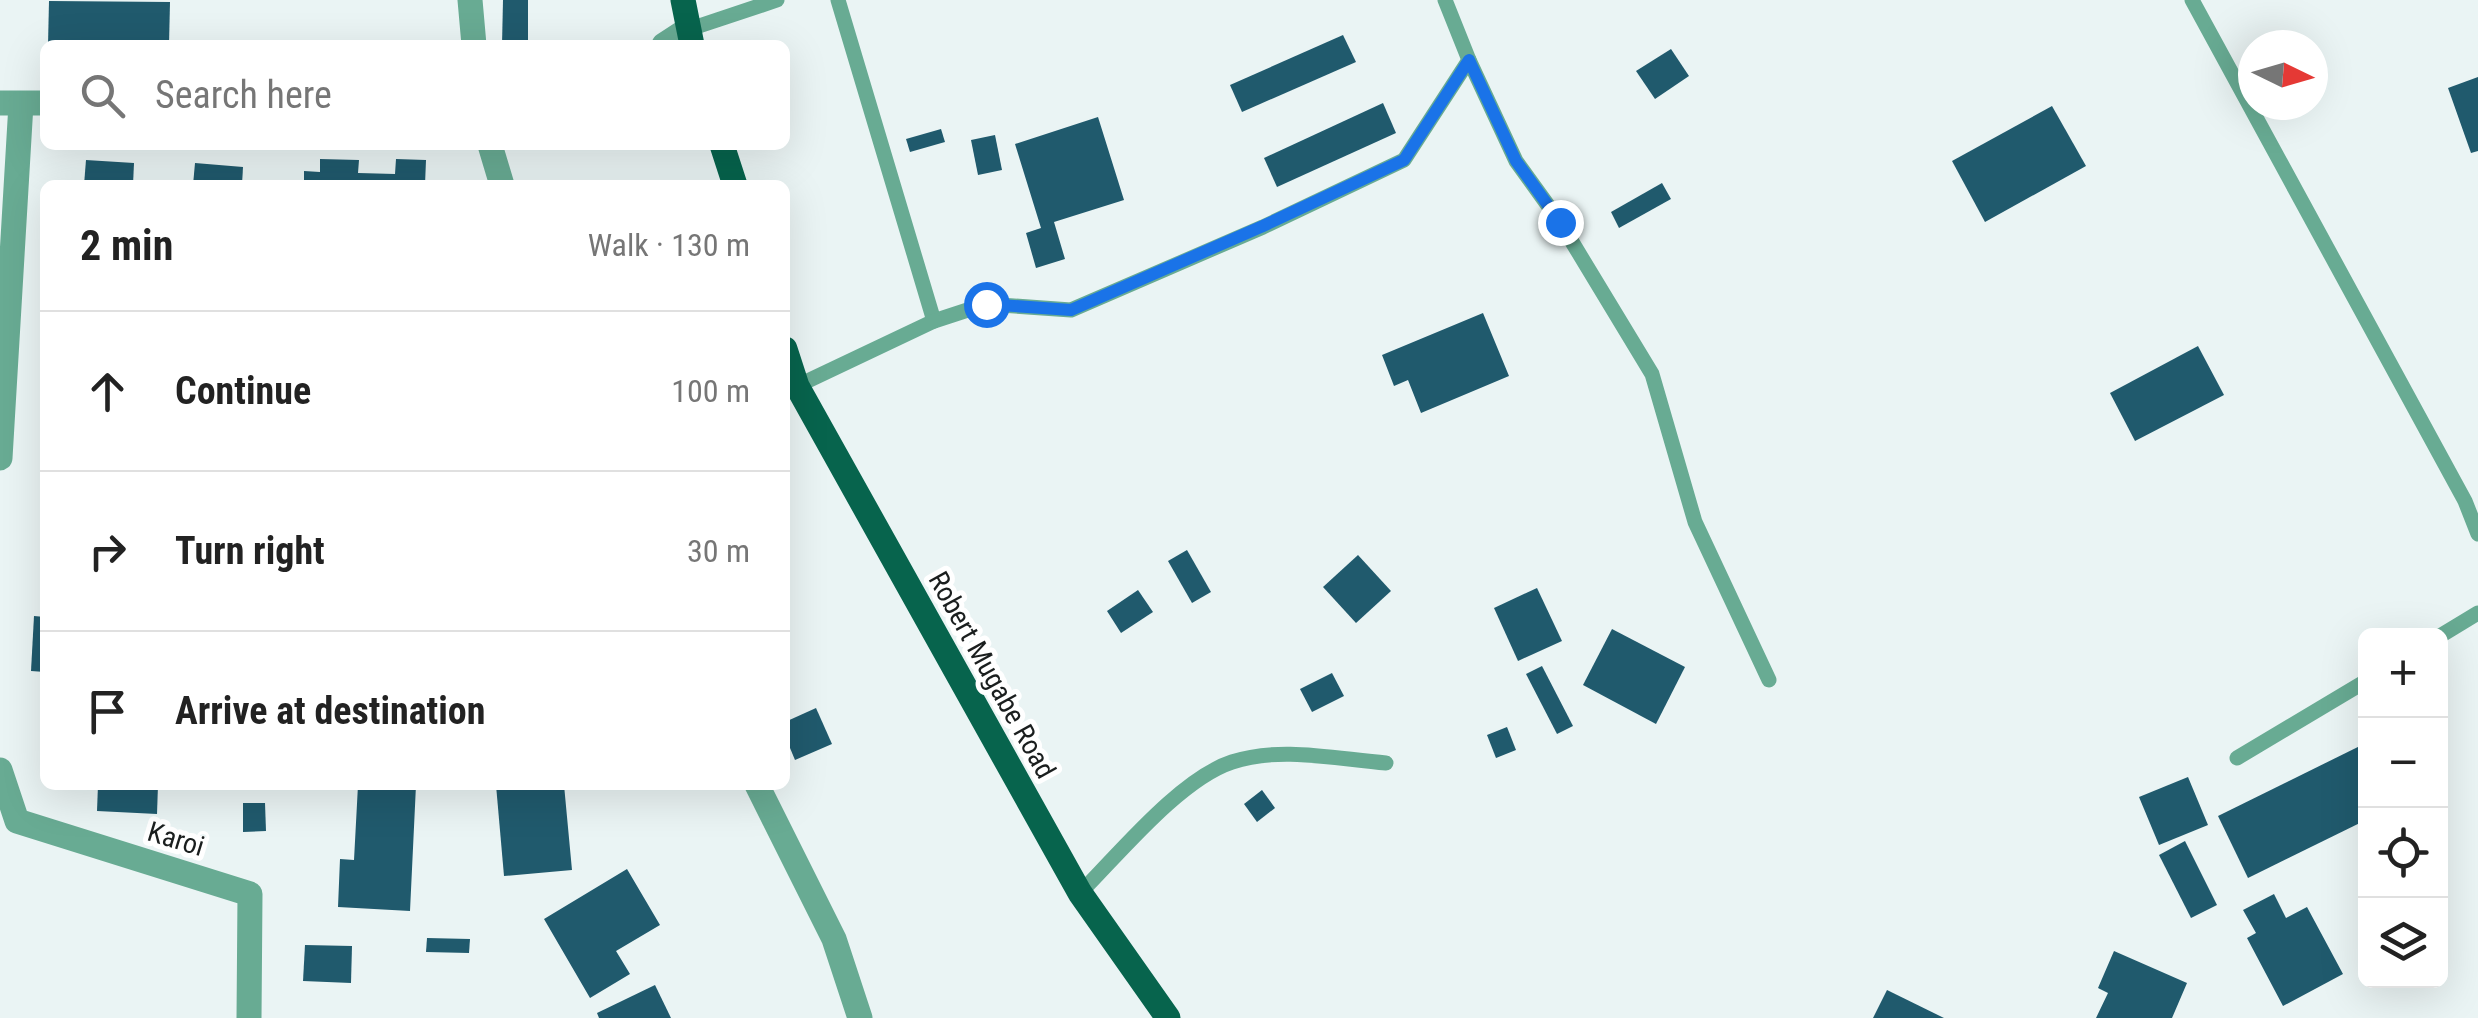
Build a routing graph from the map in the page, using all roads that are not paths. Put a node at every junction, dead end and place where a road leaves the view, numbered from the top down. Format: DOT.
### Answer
graph roads {
  1 [pos="470,0"];
  2 [pos="682,0"];
  3 [pos="777,0"];
  4 [pos="838,0"];
  5 [pos="1445,0"];
  6 [pos="2192,0"];
  7 [pos="689,38"];
  8 [pos="474,40"];
  9 [pos="1469,60"];
  10 [pos="22,104"];
  11 [pos="492,150"];
  12 [pos="724,150"];
  13 [pos="500,180"];
  14 [pos="733,180"];
  15 [pos="934,321"];
  16 [pos="790,366"];
  17 [pos="796,386"];
  18 [pos="0,458"];
  19 [pos="2472,500"];
  20 [pos="2478,534"];
  21 [pos="2478,613"];
  22 [pos="2448,631"];
  23 [pos="1769,680"];
  24 [pos="2358,686"];
  25 [pos="2236,758"];
  26 [pos="1386,763"];
  27 [pos="0,770"];
  28 [pos="760,790"];
  29 [pos="8,825"];
  30 [pos="1080,892"];
  31 [pos="249,1018"];
  32 [pos="860,1018"];
  33 [pos="1168,1018"];
  1 -- 8 [label="street"];
  2 -- 7 [label="main road"];
  3 -- 7 [label="lane"];
  4 -- 15 [label="lane"];
  5 -- 9 [label="lane"];
  6 -- 19 [label="lane"];
  9 -- 15 [label="lane"];
  9 -- 23 [label="lane"];
  10 -- 18 [label="street"];
  11 -- 13 [label="street"];
  12 -- 14 [label="main road"];
  15 -- 17 [label="lane"];
  16 -- 17 [label="main road, Robert Mugabe Road"];
  17 -- 30 [label="main road, Robert Mugabe Road"];
  19 -- 20 [label="lane"];
  21 -- 22 [label="lane"];
  24 -- 25 [label="lane"];
  26 -- 30 [label="lane"];
  27 -- 29 [label="street, Karoi"];
  28 -- 32 [label="street"];
  29 -- 31 [label="street, Karoi"];
  30 -- 33 [label="main road, Robert Mugabe Road"];
}
